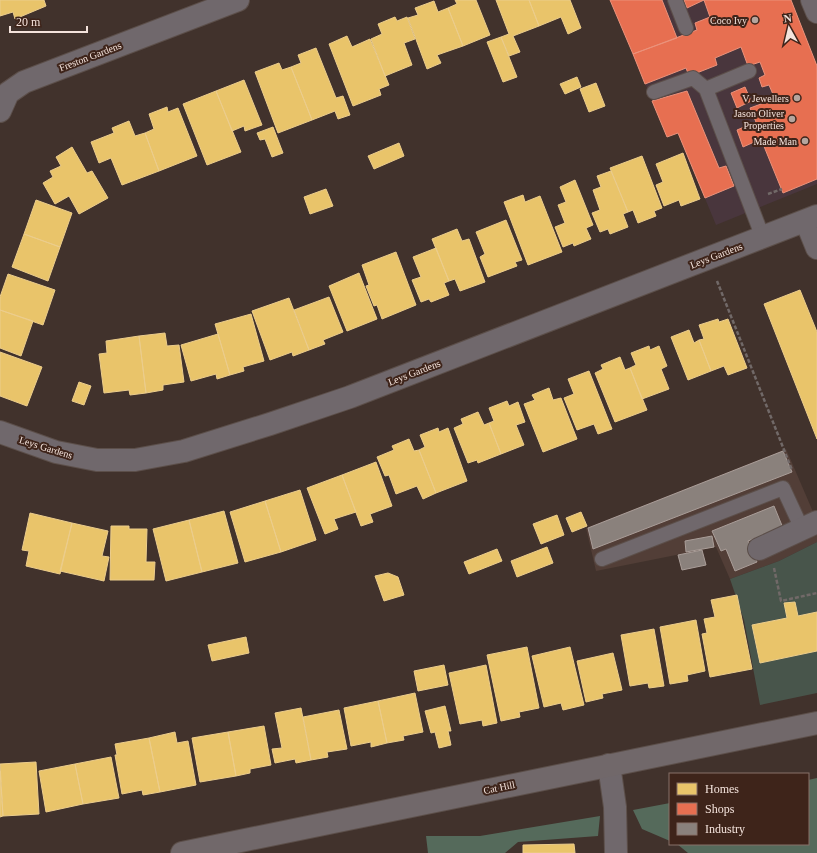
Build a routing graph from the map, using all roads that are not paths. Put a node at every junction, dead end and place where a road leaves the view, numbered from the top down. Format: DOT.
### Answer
graph roads {
  1 [pos="238,0"];
  2 [pos="675,0"];
  3 [pos="812,0"];
  4 [pos="817,12"];
  5 [pos="686,28"];
  6 [pos="749,71"];
  7 [pos="706,89"];
  8 [pos="654,92"];
  9 [pos="0,111"];
  10 [pos="812,218"];
  11 [pos="763,238"];
  12 [pos="817,248"];
  13 [pos="0,432"];
  14 [pos="810,525"];
  15 [pos="764,546"];
  16 [pos="602,559"];
  17 [pos="817,723"];
  18 [pos="609,765"];
  19 [pos="239,847"];
  20 [pos="182,853"];
  21 [pos="616,853"];
  1 -- 9 [label="street, Freston Gardens"];
  2 -- 5 [label="lane"];
  3 -- 4 [label="street"];
  6 -- 7 [label="lane"];
  7 -- 8 [label="lane"];
  7 -- 11 [label="lane"];
  10 -- 11 [label="street, Leys Gardens"];
  10 -- 12 [label="street"];
  11 -- 13 [label="street, Leys Gardens"];
  14 -- 15 [label="street"];
  14 -- 16 [label="lane"];
  17 -- 18 [label="main road, Cat Hill"];
  18 -- 19 [label="main road, Cat Hill"];
  18 -- 21 [label="street"];
  19 -- 20 [label="main road, Cat Hill"];
}
